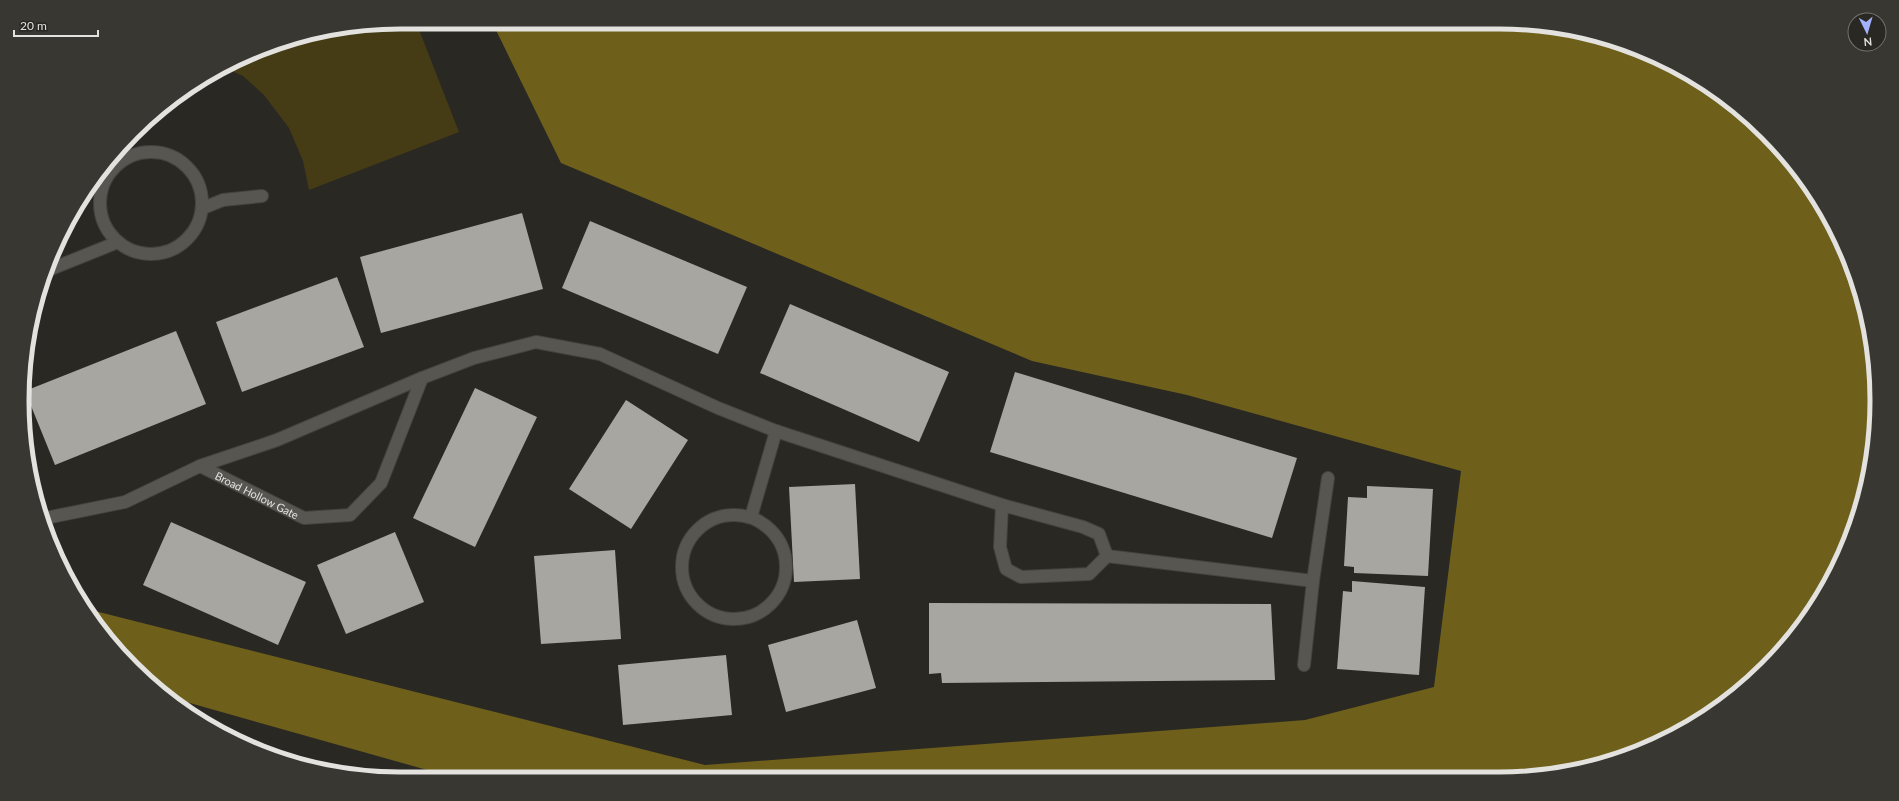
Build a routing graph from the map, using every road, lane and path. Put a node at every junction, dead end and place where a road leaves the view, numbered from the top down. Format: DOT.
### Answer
graph roads {
  1 [pos="262,196"];
  2 [pos="203,208"];
  3 [pos="118,242"];
  4 [pos="54,268"];
  5 [pos="422,378"];
  6 [pos="776,431"];
  7 [pos="200,466"];
  8 [pos="1328,478"];
  9 [pos="1002,504"];
  10 [pos="751,517"];
  11 [pos="48,518"];
  12 [pos="1107,556"];
  13 [pos="1313,581"];
  14 [pos="1304,665"];
  1 -- 2 [label="lane"];
  2 -- 3 [label="lane"];
  2 -- 3 [label="lane"];
  3 -- 4 [label="lane"];
  5 -- 6 [label="lane"];
  5 -- 7 [label="lane"];
  5 -- 7 [label="lane, Broad Hollow Gate"];
  6 -- 9 [label="lane"];
  6 -- 10 [label="lane"];
  7 -- 11 [label="lane"];
  8 -- 13 [label="lane"];
  9 -- 12 [label="lane"];
  9 -- 12 [label="lane"];
  10 -- 10 [label="lane"];
  12 -- 13 [label="lane"];
  13 -- 14 [label="lane"];
}
